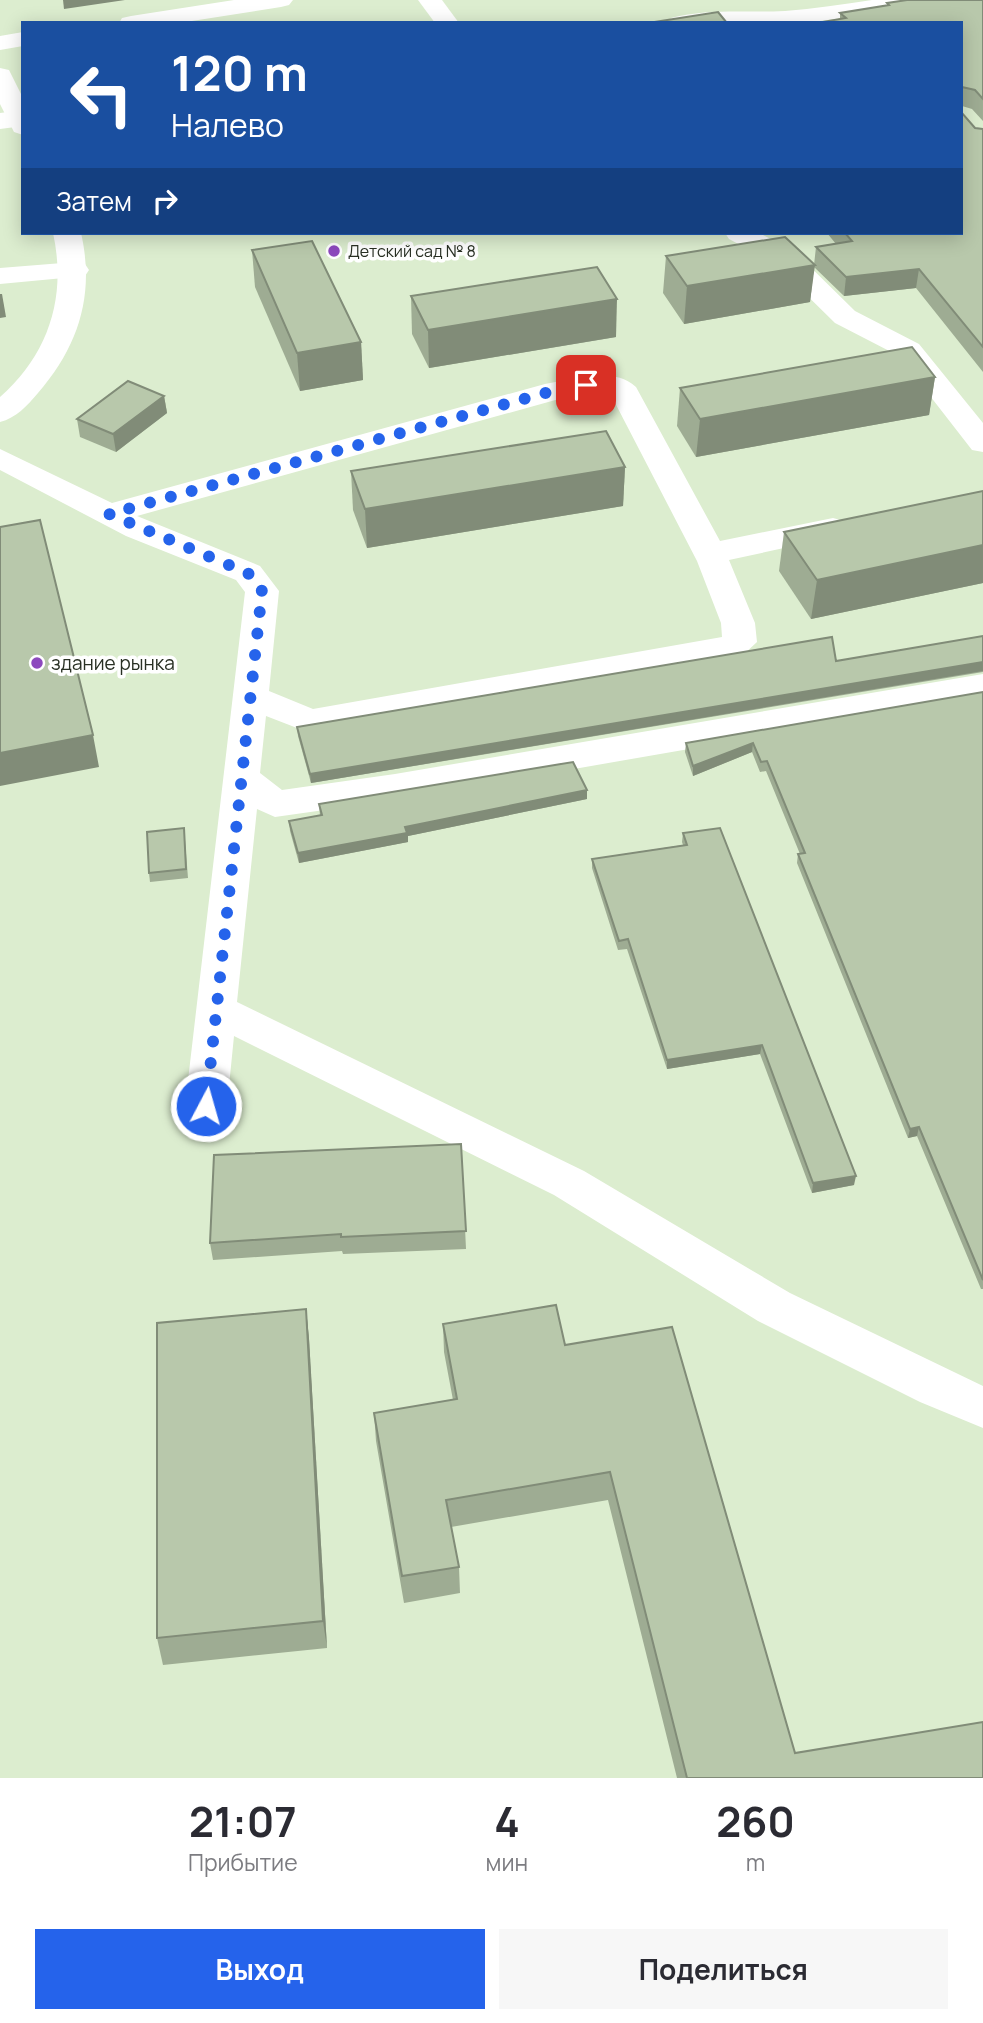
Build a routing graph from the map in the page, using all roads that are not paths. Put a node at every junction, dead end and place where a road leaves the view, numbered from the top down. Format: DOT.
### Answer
graph roads {
  1 [pos="281,0"];
  2 [pos="430,0"];
  3 [pos="929,0"];
  4 [pos="863,17"];
  5 [pos="726,20"];
  6 [pos="144,21"];
  7 [pos="446,21"];
  8 [pos="21,39"];
  9 [pos="0,43"];
  10 [pos="0,75"];
  11 [pos="16,121"];
  12 [pos="67,235"];
  13 [pos="743,235"];
  14 [pos="75,270"];
  15 [pos="0,276"];
  16 [pos="0,413"];
  17 [pos="983,443"];
  18 [pos="0,458"];
  19 [pos="109,514"];
  20 [pos="865,522"];
  21 [pos="708,554"];
  22 [pos="983,686"];
  23 [pos="252,697"];
  24 [pos="244,779"];
  25 [pos="217,1010"];
  26 [pos="206,1106"];
  27 [pos="983,1407"];
  1 -- 6 [label="street"];
  2 -- 7 [label="street"];
  3 -- 4 [label="street"];
  4 -- 5 [label="street"];
  8 -- 9 [label="street"];
  10 -- 11 [label="street"];
  12 -- 14 [label="street"];
  13 -- 17 [label="street"];
  14 -- 15 [label="street"];
  14 -- 16 [label="street"];
  18 -- 19 [label="street"];
  19 -- 21 [label="street"];
  19 -- 23 [label="street"];
  20 -- 21 [label="street"];
  21 -- 23 [label="street"];
  22 -- 24 [label="street"];
  23 -- 24 [label="street"];
  24 -- 25 [label="street"];
  25 -- 26 [label="street"];
  25 -- 27 [label="street"];
}
